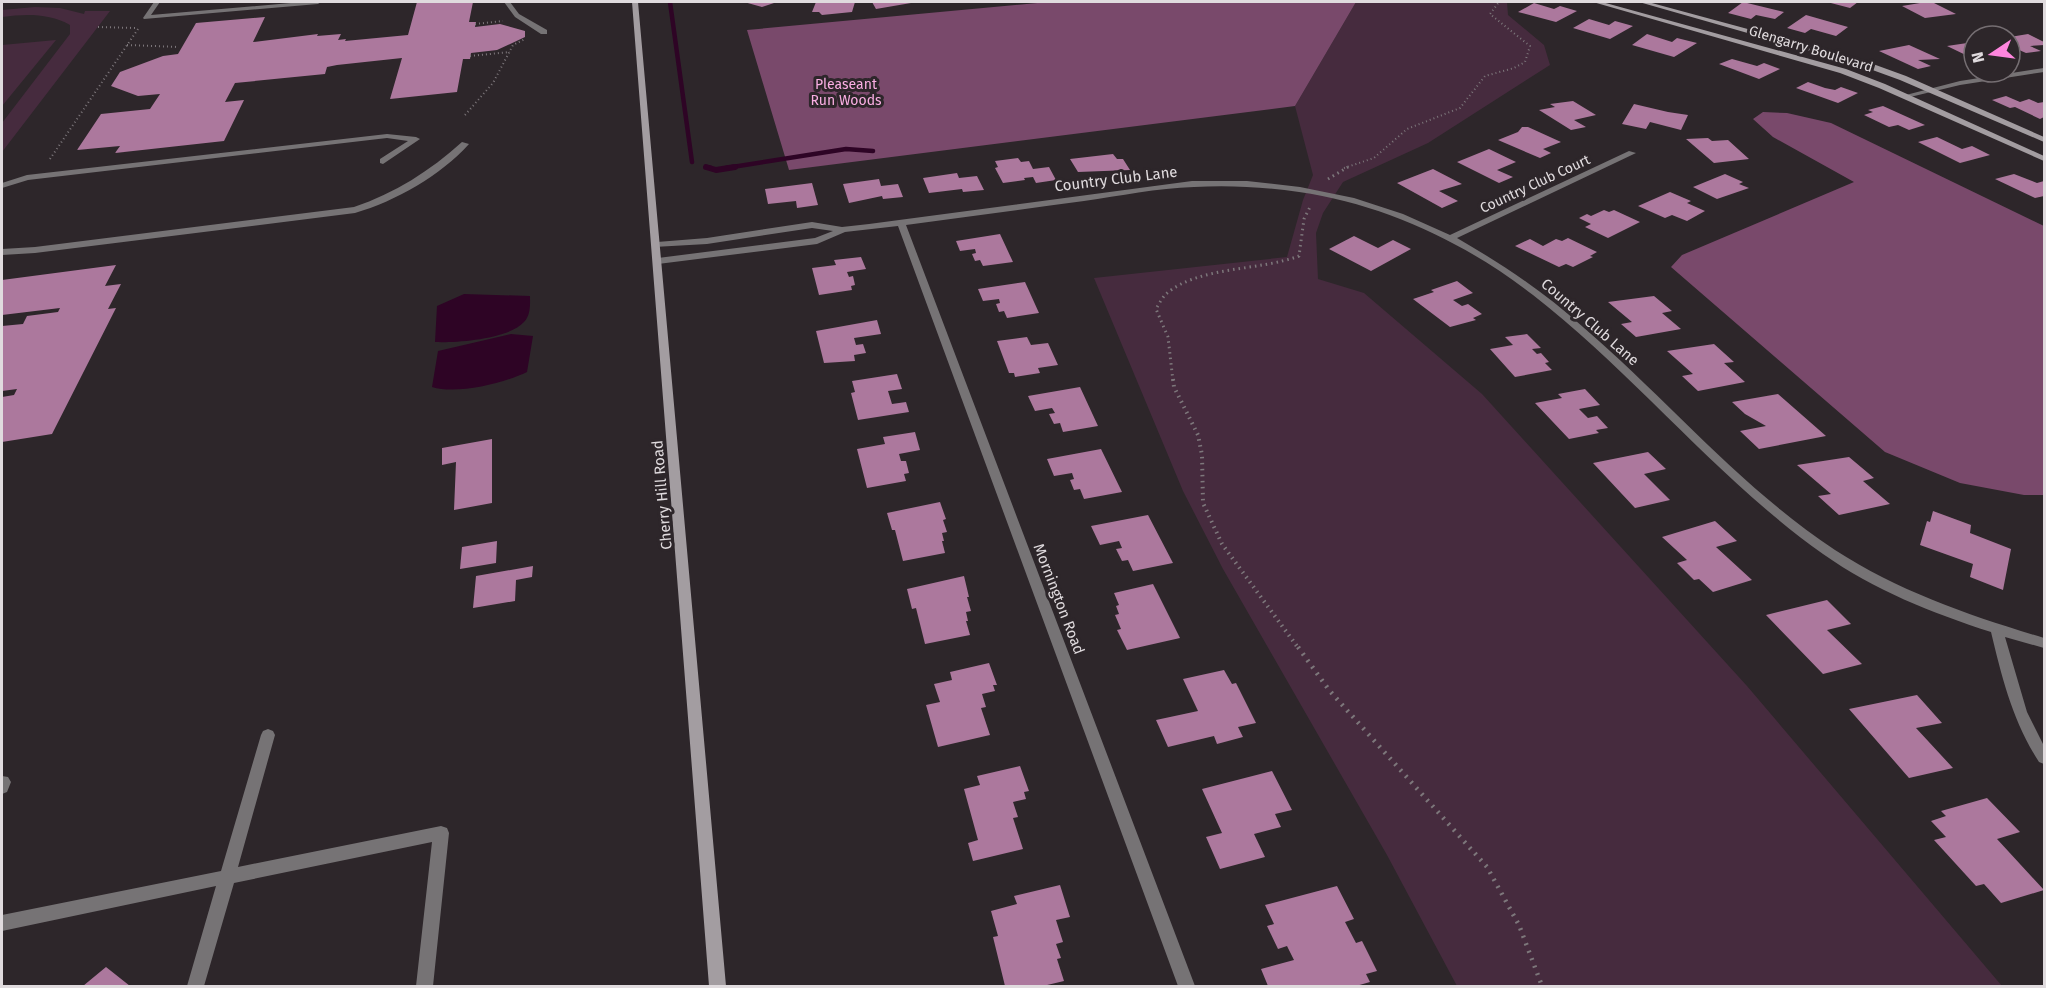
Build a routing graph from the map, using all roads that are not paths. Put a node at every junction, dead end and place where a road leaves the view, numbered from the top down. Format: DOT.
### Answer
graph roads {
  1 [pos="157,2"];
  2 [pos="318,2"];
  3 [pos="507,2"];
  4 [pos="635,2"];
  5 [pos="1596,2"];
  6 [pos="1642,2"];
  7 [pos="1607,3"];
  8 [pos="544,32"];
  9 [pos="2044,70"];
  10 [pos="1931,90"];
  11 [pos="1906,96"];
  12 [pos="2044,140"];
  13 [pos="465,144"];
  14 [pos="1632,153"];
  15 [pos="2044,159"];
  16 [pos="383,161"];
  17 [pos="2,186"];
  18 [pos="901,223"];
  19 [pos="842,230"];
  20 [pos="1450,238"];
  21 [pos="657,245"];
  22 [pos="2,252"];
  23 [pos="658,261"];
  24 [pos="1996,630"];
  25 [pos="2044,643"];
  26 [pos="268,735"];
  27 [pos="2044,758"];
  28 [pos="227,877"];
  29 [pos="2,923"];
  30 [pos="196,987"];
  31 [pos="425,987"];
  32 [pos="718,987"];
  33 [pos="1186,987"];
  1 -- 2 [label="street"];
  3 -- 8 [label="street"];
  4 -- 21 [label="main road, Cherry Hill Road"];
  5 -- 7 [label="main road, Glengarry Boulevard"];
  6 -- 10 [label="main road, Glengarry Boulevard"];
  7 -- 11 [label="main road, Glengarry Boulevard"];
  9 -- 10 [label="street"];
  10 -- 11 [label="street"];
  10 -- 12 [label="main road, Glengarry Boulevard"];
  11 -- 15 [label="main road, Glengarry Boulevard"];
  13 -- 22 [label="street"];
  14 -- 20 [label="street, Country Club Court"];
  16 -- 17 [label="street"];
  18 -- 19 [label="street, Country Club Lane"];
  18 -- 20 [label="street, Country Club Lane"];
  18 -- 33 [label="street, Mornington Road"];
  19 -- 21 [label="street, Country Club Lane"];
  19 -- 23 [label="street, Country Club Lane"];
  20 -- 24 [label="street, Country Club Lane"];
  21 -- 23 [label="main road, Cherry Hill Road"];
  23 -- 32 [label="main road, Cherry Hill Road"];
  24 -- 25 [label="street, Country Club Lane"];
  24 -- 27 [label="street"];
  26 -- 28 [label="street"];
  28 -- 29 [label="street"];
  28 -- 30 [label="street"];
  28 -- 31 [label="street"];
}
